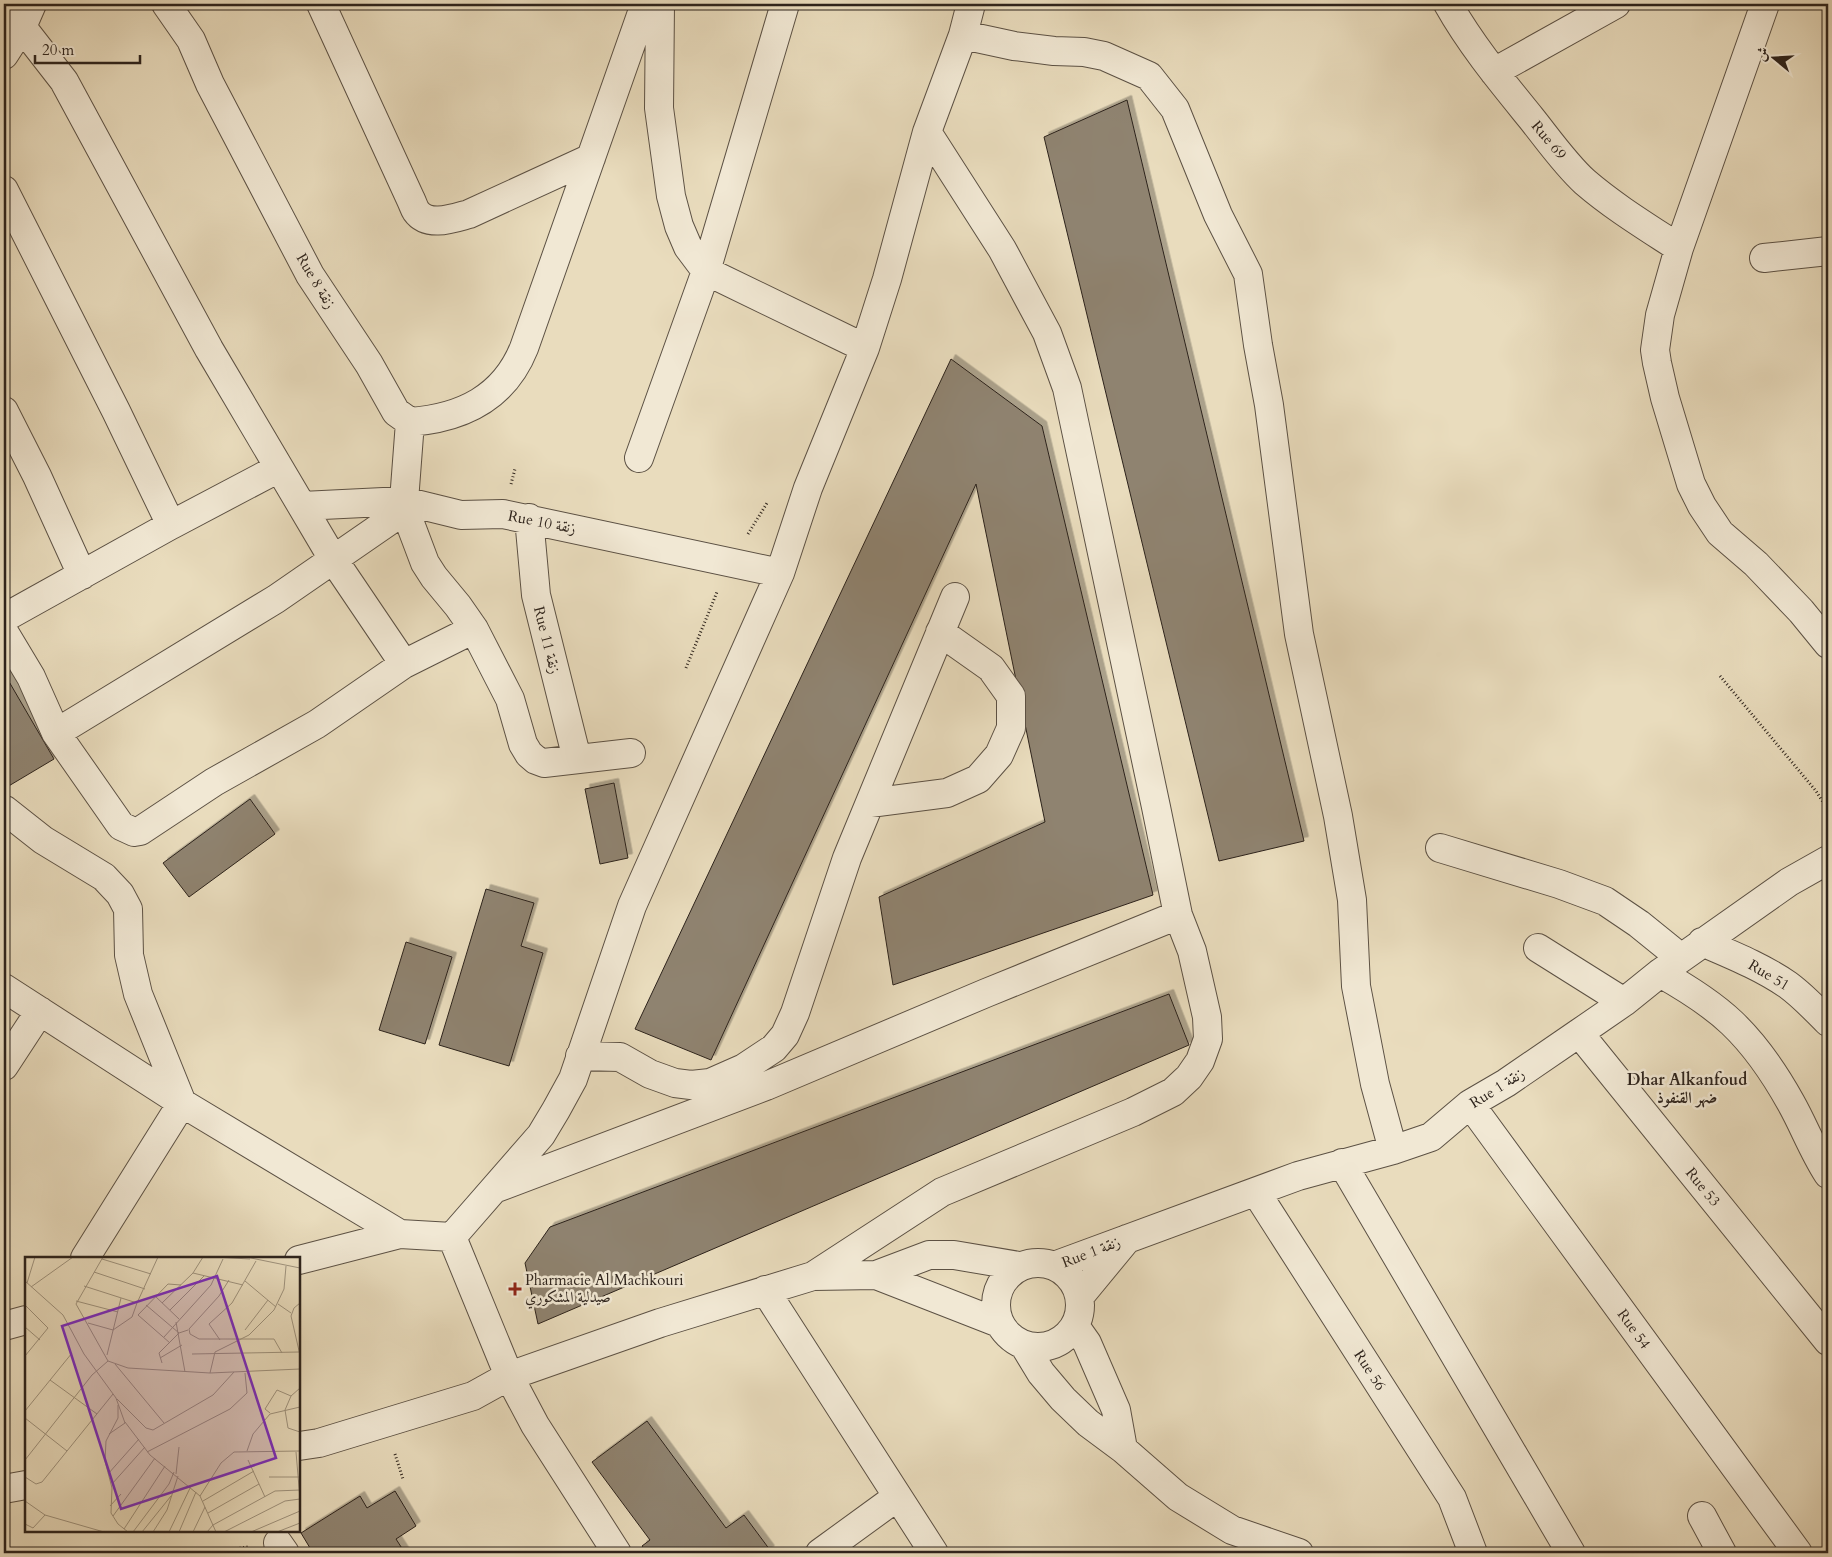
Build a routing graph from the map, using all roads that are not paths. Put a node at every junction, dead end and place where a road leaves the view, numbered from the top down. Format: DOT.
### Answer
graph roads {
  1 [pos="166,4"];
  2 [pos="321,4"];
  3 [pos="645,4"];
  4 [pos="660,4"];
  5 [pos="786,4"];
  6 [pos="971,4"];
  7 [pos="1448,4"];
  8 [pos="1616,4"];
  9 [pos="1765,4"];
  10 [pos="19,14"];
  11 [pos="963,35"];
  12 [pos="4,55"];
  13 [pos="1494,72"];
  14 [pos="927,132"];
  15 [pos="591,158"];
  16 [pos="4,190"];
  17 [pos="1679,248"];
  18 [pos="1828,251"];
  19 [pos="1764,258"];
  20 [pos="706,272"];
  21 [pos="865,348"];
  22 [pos="4,411"];
  23 [pos="410,422"];
  24 [pos="639,458"];
  25 [pos="279,468"];
  26 [pos="302,506"];
  27 [pos="404,506"];
  28 [pos="529,518"];
  29 [pos="172,525"];
  30 [pos="333,559"];
  31 [pos="780,573"];
  32 [pos="82,575"];
  33 [pos="955,597"];
  34 [pos="4,618"];
  35 [pos="474,629"];
  36 [pos="4,632"];
  37 [pos="940,632"];
  38 [pos="1828,644"];
  39 [pos="404,664"];
  40 [pos="56,733"];
  41 [pos="631,753"];
  42 [pos="577,759"];
  43 [pos="870,803"];
  44 [pos="4,810"];
  45 [pos="1440,848"];
  46 [pos="1828,860"];
  47 [pos="1178,915"];
  48 [pos="1538,948"];
  49 [pos="1681,958"];
  50 [pos="4,988"];
  51 [pos="1624,1002"];
  52 [pos="40,1011"];
  53 [pos="1828,1022"];
  54 [pos="1579,1034"];
  55 [pos="580,1056"];
  56 [pos="4,1066"];
  57 [pos="182,1103"];
  58 [pos="1470,1104"];
  59 [pos="1393,1150"];
  60 [pos="1342,1163"];
  61 [pos="1828,1174"];
  62 [pos="493,1189"];
  63 [pos="1256,1192"];
  64 [pos="400,1234"];
  65 [pos="452,1238"];
  66 [pos="1128,1238"];
  67 [pos="86,1257"];
  68 [pos="300,1260"];
  69 [pos="1019,1266"];
  70 [pos="1054,1266"];
  71 [pos="876,1275"];
  72 [pos="813,1276"];
  73 [pos="765,1290"];
  74 [pos="1080,1296"];
  75 [pos="25,1320"];
  76 [pos="999,1323"];
  77 [pos="4,1326"];
  78 [pos="1076,1326"];
  79 [pos="1828,1341"];
  80 [pos="1024,1346"];
  81 [pos="509,1376"];
  82 [pos="300,1446"];
  83 [pos="1122,1449"];
  84 [pos="25,1485"];
  85 [pos="4,1489"];
  86 [pos="897,1497"];
  87 [pos="1702,1516"];
  88 [pos="616,1553"];
  89 [pos="820,1553"];
  90 [pos="934,1553"];
  91 [pos="1299,1553"];
  92 [pos="1474,1553"];
  93 [pos="1571,1553"];
  94 [pos="1722,1553"];
  95 [pos="1798,1553"];
  1 -- 23 [label="street, Rue 8 زنقة"];
  2 -- 15 [label="street"];
  3 -- 15 [label="street"];
  4 -- 20 [label="street"];
  5 -- 20 [label="street"];
  6 -- 11 [label="street"];
  7 -- 13 [label="street, Rue 69"];
  8 -- 13 [label="street"];
  9 -- 17 [label="street"];
  10 -- 12 [label="street"];
  10 -- 25 [label="street"];
  11 -- 14 [label="street"];
  11 -- 59 [label="street"];
  13 -- 17 [label="street, Rue 69"];
  14 -- 21 [label="street"];
  14 -- 47 [label="street"];
  15 -- 23 [label="street"];
  16 -- 29 [label="street"];
  17 -- 38 [label="street"];
  18 -- 19 [label="street"];
  20 -- 21 [label="street"];
  20 -- 24 [label="street"];
  21 -- 31 [label="street"];
  22 -- 32 [label="street"];
  23 -- 27 [label="street"];
  25 -- 26 [label="street"];
  25 -- 29 [label="street"];
  26 -- 27 [label="street, Rue 10 زنقة"];
  26 -- 30 [label="street"];
  27 -- 28 [label="street, Rue 10 زنقة"];
  27 -- 30 [label="street"];
  27 -- 35 [label="street"];
  28 -- 31 [label="street, Rue 10 زنقة"];
  28 -- 42 [label="street, Rue 11 زنقة"];
  29 -- 32 [label="street"];
  30 -- 39 [label="street"];
  30 -- 40 [label="street"];
  31 -- 55 [label="street"];
  32 -- 34 [label="street"];
  33 -- 37 [label="street"];
  35 -- 39 [label="street"];
  35 -- 42 [label="street"];
  36 -- 40 [label="street"];
  37 -- 43 [label="street"];
  37 -- 43 [label="street"];
  39 -- 40 [label="street"];
  41 -- 42 [label="street"];
  43 -- 55 [label="street"];
  44 -- 57 [label="street"];
  45 -- 49 [label="street"];
  46 -- 49 [label="street, Rue 1 زنقة"];
  47 -- 62 [label="street"];
  47 -- 72 [label="street"];
  48 -- 51 [label="street"];
  49 -- 51 [label="street, Rue 1 زنقة"];
  49 -- 53 [label="street, Rue 51"];
  49 -- 61 [label="street"];
  50 -- 52 [label="street"];
  51 -- 54 [label="street, Rue 1 زنقة"];
  52 -- 56 [label="street"];
  52 -- 57 [label="street"];
  54 -- 58 [label="street, Rue 1 زنقة"];
  54 -- 79 [label="street, Rue 53"];
  55 -- 62 [label="street"];
  57 -- 64 [label="street"];
  57 -- 67 [label="street"];
  58 -- 59 [label="street, Rue 1 زنقة"];
  58 -- 95 [label="street, Rue 54"];
  59 -- 60 [label="street, Rue 1 زنقة"];
  60 -- 63 [label="street, Rue 1 زنقة"];
  60 -- 93 [label="street"];
  62 -- 65 [label="street"];
  63 -- 66 [label="street, Rue 1 زنقة"];
  63 -- 92 [label="street, Rue 56"];
  64 -- 65 [label="street"];
  64 -- 68 [label="street"];
  65 -- 81 [label="street"];
  66 -- 70 [label="street, Rue 1 زنقة"];
  66 -- 74 [label="street, Rue 1 زنقة"];
  69 -- 70 [label="street"];
  69 -- 71 [label="street"];
  69 -- 76 [label="street"];
  70 -- 74 [label="street"];
  71 -- 72 [label="street"];
  71 -- 76 [label="street"];
  72 -- 73 [label="street"];
  73 -- 81 [label="street"];
  73 -- 86 [label="street"];
  74 -- 78 [label="street"];
  75 -- 77 [label="street"];
  76 -- 80 [label="street"];
  78 -- 80 [label="street"];
  78 -- 83 [label="street"];
  80 -- 83 [label="street"];
  81 -- 82 [label="street"];
  81 -- 88 [label="street"];
  83 -- 91 [label="street"];
  84 -- 85 [label="street"];
  86 -- 89 [label="street"];
  86 -- 90 [label="street"];
  87 -- 94 [label="street"];
}
